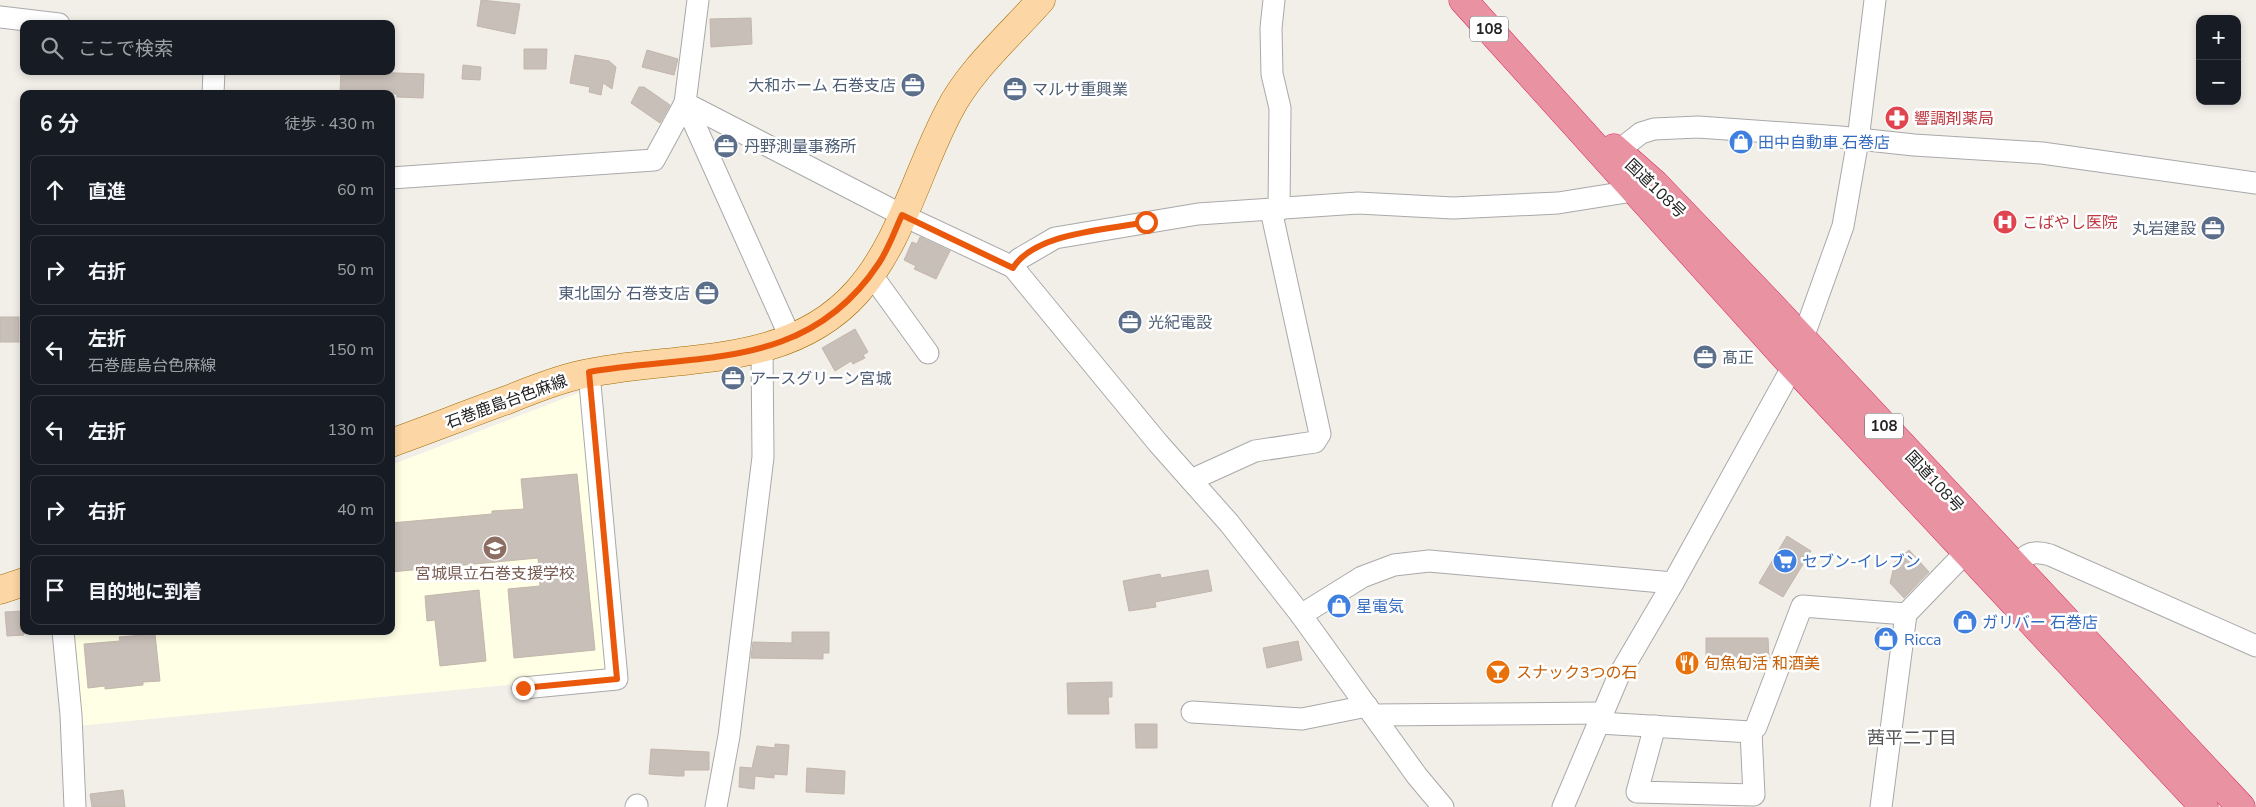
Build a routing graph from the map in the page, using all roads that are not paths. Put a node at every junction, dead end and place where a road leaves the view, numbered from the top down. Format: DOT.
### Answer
graph roads {
  1 [pos="698,0"];
  2 [pos="1041,0"];
  3 [pos="1274,0"];
  4 [pos="1463,0"];
  5 [pos="1875,0"];
  6 [pos="0,17"];
  7 [pos="25,20"];
  8 [pos="1514,58"];
  9 [pos="214,75"];
  10 [pos="213,90"];
  11 [pos="684,103"];
  12 [pos="1858,140"];
  13 [pos="1618,151"];
  14 [pos="395,178"];
  15 [pos="2256,183"];
  16 [pos="1632,191"];
  17 [pos="1275,210"];
  18 [pos="902,215"];
  19 [pos="1013,268"];
  20 [pos="871,274"];
  21 [pos="791,339"];
  22 [pos="1804,340"];
  23 [pos="762,349"];
  24 [pos="928,353"];
  25 [pos="1793,366"];
  26 [pos="589,372"];
  27 [pos="395,441"];
  28 [pos="1191,480"];
  29 [pos="1967,551"];
  30 [pos="2015,566"];
  31 [pos="20,583"];
  32 [pos="1673,583"];
  33 [pos="0,590"];
  34 [pos="1906,614"];
  35 [pos="1301,615"];
  36 [pos="63,635"];
  37 [pos="2256,646"];
  38 [pos="523,688"];
  39 [pos="1370,710"];
  40 [pos="1192,712"];
  41 [pos="1601,718"];
  42 [pos="1655,726"];
  43 [pos="1751,732"];
  44 [pos="2256,790"];
  45 [pos="75,807"];
  46 [pos="716,807"];
  47 [pos="1444,807"];
  48 [pos="1563,807"];
  49 [pos="1881,807"];
  50 [pos="2204,807"];
  51 [pos="2242,807"];
  1 -- 11 [label="street"];
  2 -- 18 [label="main road, 石巻鹿島台色麻線"];
  3 -- 17 [label="street"];
  4 -- 8 [label="highway, 国道108号 / 108"];
  5 -- 12 [label="street"];
  6 -- 7 [label="street"];
  8 -- 13 [label="highway, 国道108号 / 108"];
  8 -- 16 [label="highway, 国道108号 / 108"];
  9 -- 10 [label="street"];
  11 -- 14 [label="street"];
  11 -- 18 [label="street"];
  11 -- 21 [label="street"];
  12 -- 13 [label="street"];
  12 -- 15 [label="street"];
  12 -- 22 [label="street"];
  13 -- 22 [label="highway, 国道108号 / 108"];
  16 -- 17 [label="street"];
  16 -- 25 [label="highway, 国道108号 / 108"];
  17 -- 19 [label="street"];
  17 -- 28 [label="street"];
  18 -- 19 [label="street"];
  18 -- 20 [label="main road, 石巻鹿島台色麻線"];
  19 -- 28 [label="street"];
  20 -- 21 [label="main road, 石巻鹿島台色麻線"];
  20 -- 24 [label="street"];
  21 -- 23 [label="main road, 石巻鹿島台色麻線"];
  22 -- 25 [label="street"];
  22 -- 30 [label="highway, 国道108号 / 108"];
  23 -- 26 [label="main road, 石巻鹿島台色麻線"];
  23 -- 46 [label="street"];
  25 -- 29 [label="highway, 国道108号 / 108"];
  25 -- 32 [label="street"];
  26 -- 27 [label="main road, 石巻鹿島台色麻線"];
  26 -- 38 [label="street"];
  28 -- 35 [label="street"];
  29 -- 34 [label="street"];
  29 -- 50 [label="highway, 国道108号 / 108"];
  30 -- 37 [label="street"];
  30 -- 51 [label="highway, 国道108号 / 108"];
  31 -- 33 [label="main road"];
  32 -- 35 [label="street"];
  32 -- 41 [label="street"];
  34 -- 43 [label="street"];
  34 -- 49 [label="street"];
  35 -- 39 [label="street"];
  36 -- 45 [label="street"];
  39 -- 40 [label="street"];
  39 -- 41 [label="street"];
  39 -- 47 [label="street"];
  41 -- 42 [label="street"];
  41 -- 48 [label="street"];
  42 -- 43 [label="street"];
  42 -- 43 [label="street"];
  44 -- 51 [label="highway, 国道108号 / 108"];
}
